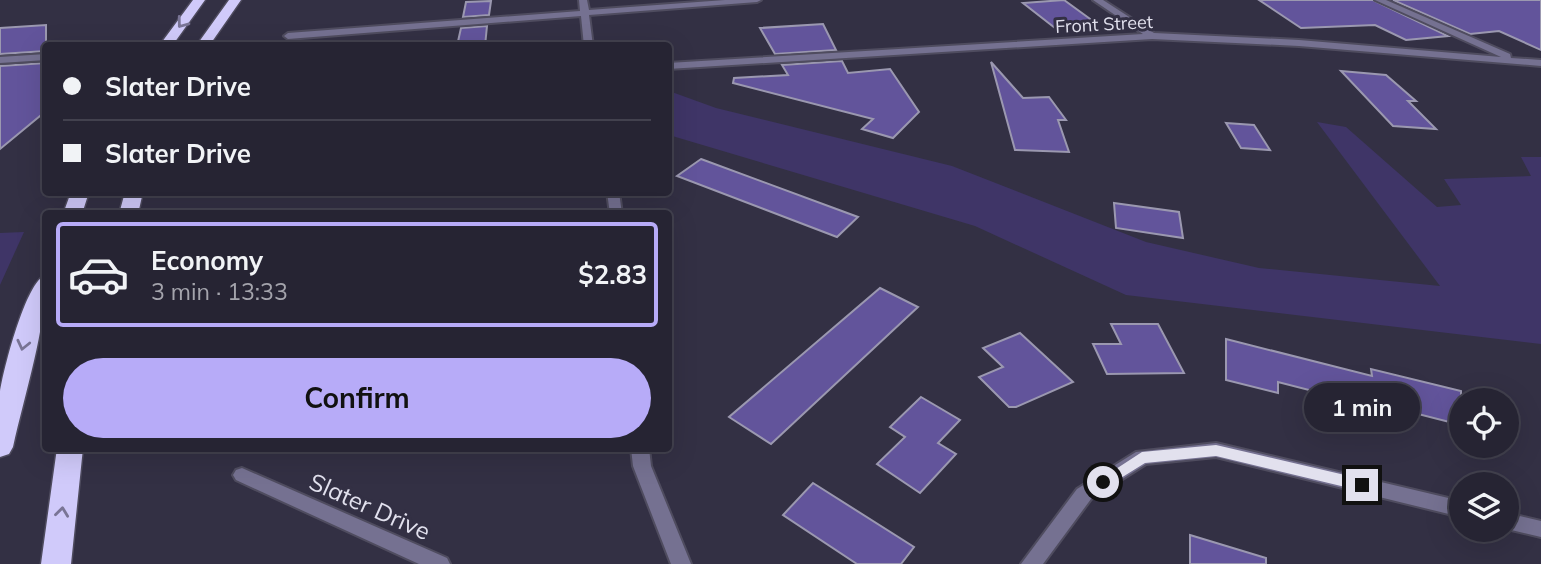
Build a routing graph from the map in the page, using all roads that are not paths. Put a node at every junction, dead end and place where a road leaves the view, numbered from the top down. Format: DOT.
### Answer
graph roads {
  1 [pos="199,0"];
  2 [pos="235,0"];
  3 [pos="583,0"];
  4 [pos="757,0"];
  5 [pos="1097,0"];
  6 [pos="1379,0"];
  7 [pos="585,13"];
  8 [pos="288,36"];
  9 [pos="1152,36"];
  10 [pos="167,42"];
  11 [pos="205,42"];
  12 [pos="589,42"];
  13 [pos="42,57"];
  14 [pos="0,60"];
  15 [pos="1518,61"];
  16 [pos="1541,63"];
  17 [pos="672,66"];
  18 [pos="42,291"];
  19 [pos="1,440"];
  20 [pos="640,452"];
  21 [pos="69,454"];
  22 [pos="242,475"];
  23 [pos="1449,506"];
  24 [pos="1519,524"];
  25 [pos="1541,529"];
  26 [pos="56,564"];
  27 [pos="440,564"];
  28 [pos="681,564"];
  29 [pos="1031,564"];
  1 -- 10 [label="highway, one-way"];
  2 -- 11 [label="highway"];
  3 -- 7 [label="street"];
  4 -- 7 [label="street"];
  5 -- 9 [label="street"];
  6 -- 15 [label="street"];
  7 -- 8 [label="street"];
  7 -- 12 [label="street"];
  9 -- 15 [label="street, Front Street"];
  9 -- 17 [label="street, Front Street"];
  13 -- 14 [label="street"];
  15 -- 16 [label="street, Front Street"];
  18 -- 19 [label="highway, one-way"];
  20 -- 28 [label="street"];
  26 -- 21 [label="highway, one-way"];
  22 -- 27 [label="street, Slater Drive"];
  23 -- 29 [label="street"];
  24 -- 25 [label="street"];
}
